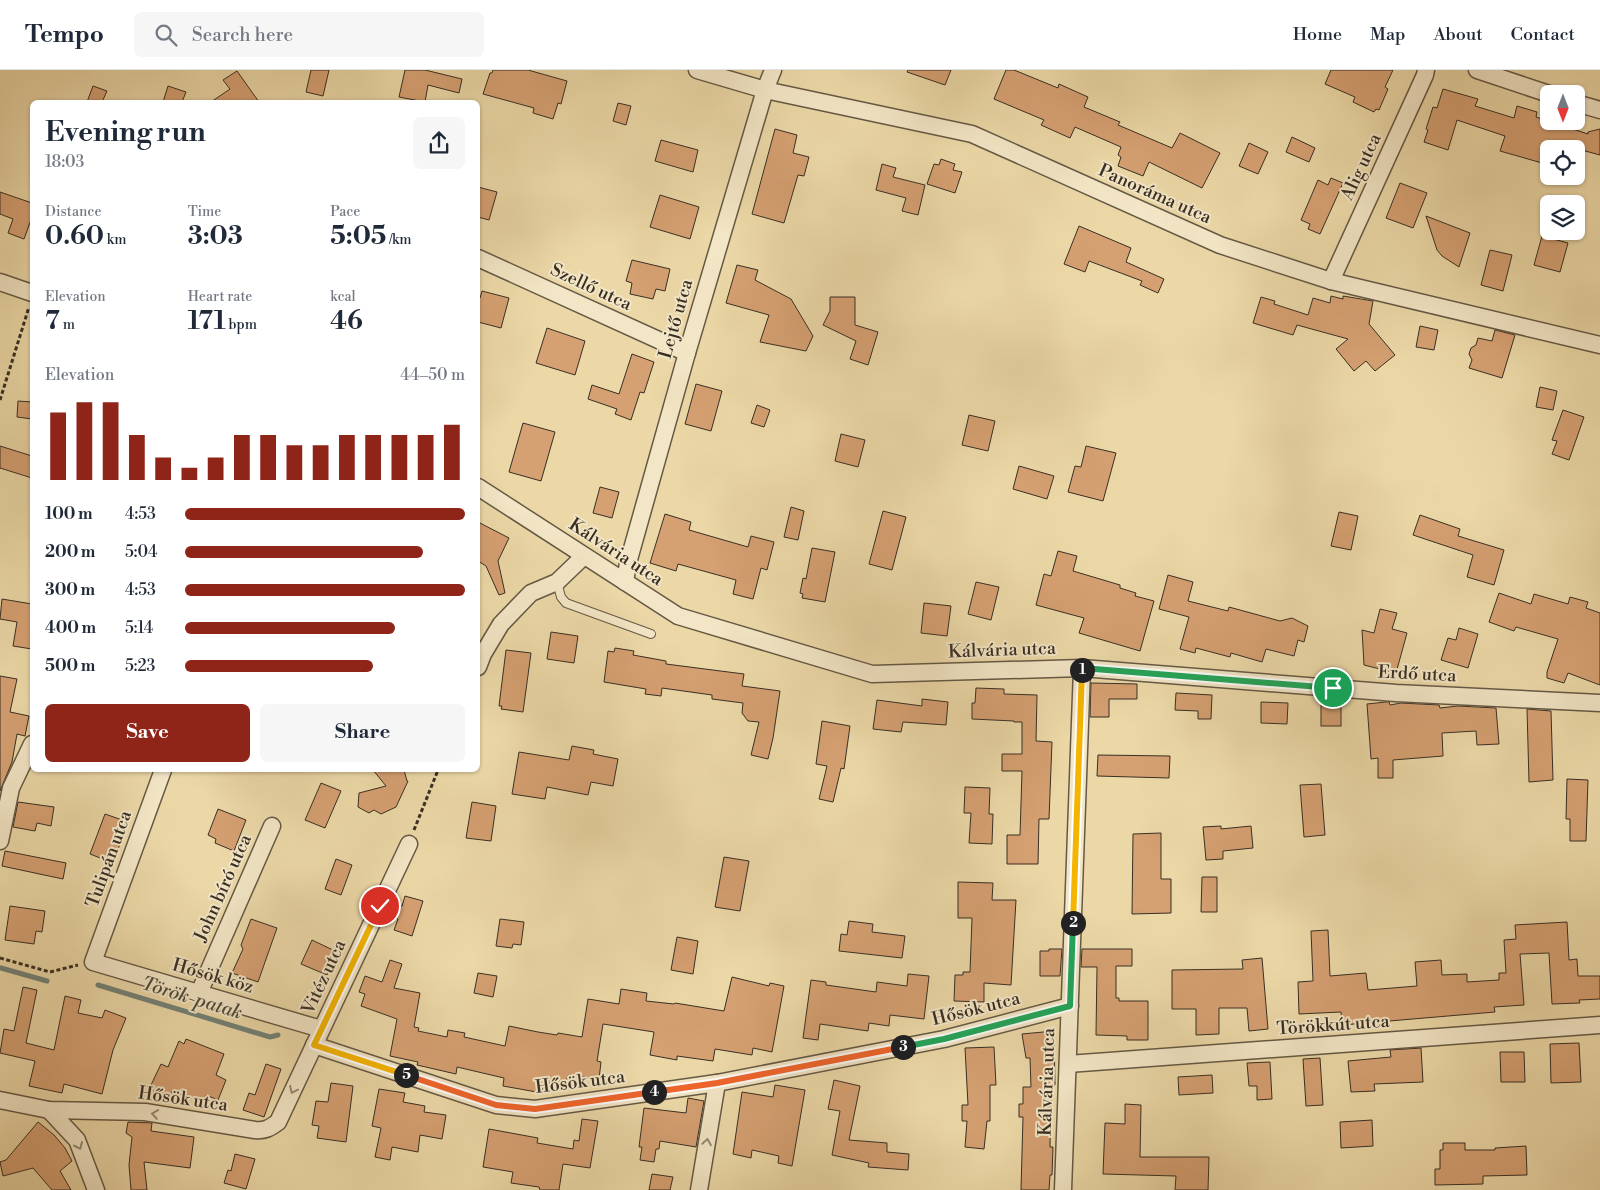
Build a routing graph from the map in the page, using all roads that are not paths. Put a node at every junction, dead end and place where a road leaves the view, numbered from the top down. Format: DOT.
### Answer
graph roads {
  1 [pos="697,70"];
  2 [pos="773,70"];
  3 [pos="1426,70"];
  4 [pos="1477,70"];
  5 [pos="765,90"];
  6 [pos="1540,91"];
  7 [pos="1585,106"];
  8 [pos="1600,110"];
  9 [pos="480,259"];
  10 [pos="1330,281"];
  11 [pos="0,282"];
  12 [pos="30,298"];
  13 [pos="1600,346"];
  14 [pos="687,353"];
  15 [pos="480,488"];
  16 [pos="584,556"];
  17 [pos="557,582"];
  18 [pos="625,582"];
  19 [pos="650,634"];
  20 [pos="480,662"];
  21 [pos="1082,668"];
  22 [pos="1600,703"];
  23 [pos="30,748"];
  24 [pos="162,772"];
  25 [pos="272,826"];
  26 [pos="0,841"];
  27 [pos="409,844"];
  28 [pos="93,962"];
  29 [pos="199,993"];
  30 [pos="1070,1006"];
  31 [pos="1600,1025"];
  32 [pos="321,1029"];
  33 [pos="314,1045"];
  34 [pos="1068,1064"];
  35 [pos="717,1083"];
  36 [pos="0,1100"];
  37 [pos="49,1110"];
  38 [pos="96,1190"];
  39 [pos="699,1190"];
  40 [pos="1064,1190"];
  1 -- 5 [label="street, Panoráma utca"];
  2 -- 5 [label="street, Lejtő utca"];
  3 -- 10 [label="street, Alig utca"];
  4 -- 6 [label="street"];
  5 -- 10 [label="street, Panoráma utca"];
  5 -- 14 [label="street, Lejtő utca"];
  7 -- 8 [label="street"];
  9 -- 14 [label="street, Szellő utca"];
  10 -- 13 [label="street, Panoráma utca"];
  11 -- 12 [label="street"];
  14 -- 18 [label="street, Lejtő utca"];
  15 -- 16 [label="street, Kálvária utca"];
  16 -- 17 [label="street"];
  16 -- 18 [label="street, Kálvária utca"];
  17 -- 19 [label="lane"];
  17 -- 20 [label="street"];
  18 -- 21 [label="street, Kálvária utca"];
  21 -- 22 [label="street, Erdő utca"];
  21 -- 30 [label="street, Kálvária utca"];
  23 -- 26 [label="street"];
  24 -- 28 [label="street, Tulipán utca"];
  25 -- 29 [label="street, John bíró utca"];
  27 -- 32 [label="street, Vitéz utca"];
  28 -- 29 [label="street, Hősök köz"];
  29 -- 32 [label="street, Hősök köz"];
  30 -- 34 [label="street, Kálvária utca"];
  30 -- 35 [label="street, Hősök utca"];
  31 -- 34 [label="street, Törökkút utca"];
  32 -- 33 [label="street, Vitéz utca"];
  33 -- 35 [label="street, Hősök utca"];
  33 -- 37 [label="street, Hősök utca, one-way"];
  34 -- 40 [label="street, Kálvária utca"];
  39 -- 35 [label="street, one-way"];
  36 -- 37 [label="street, Hősök utca"];
  37 -- 38 [label="street, one-way"];
}
